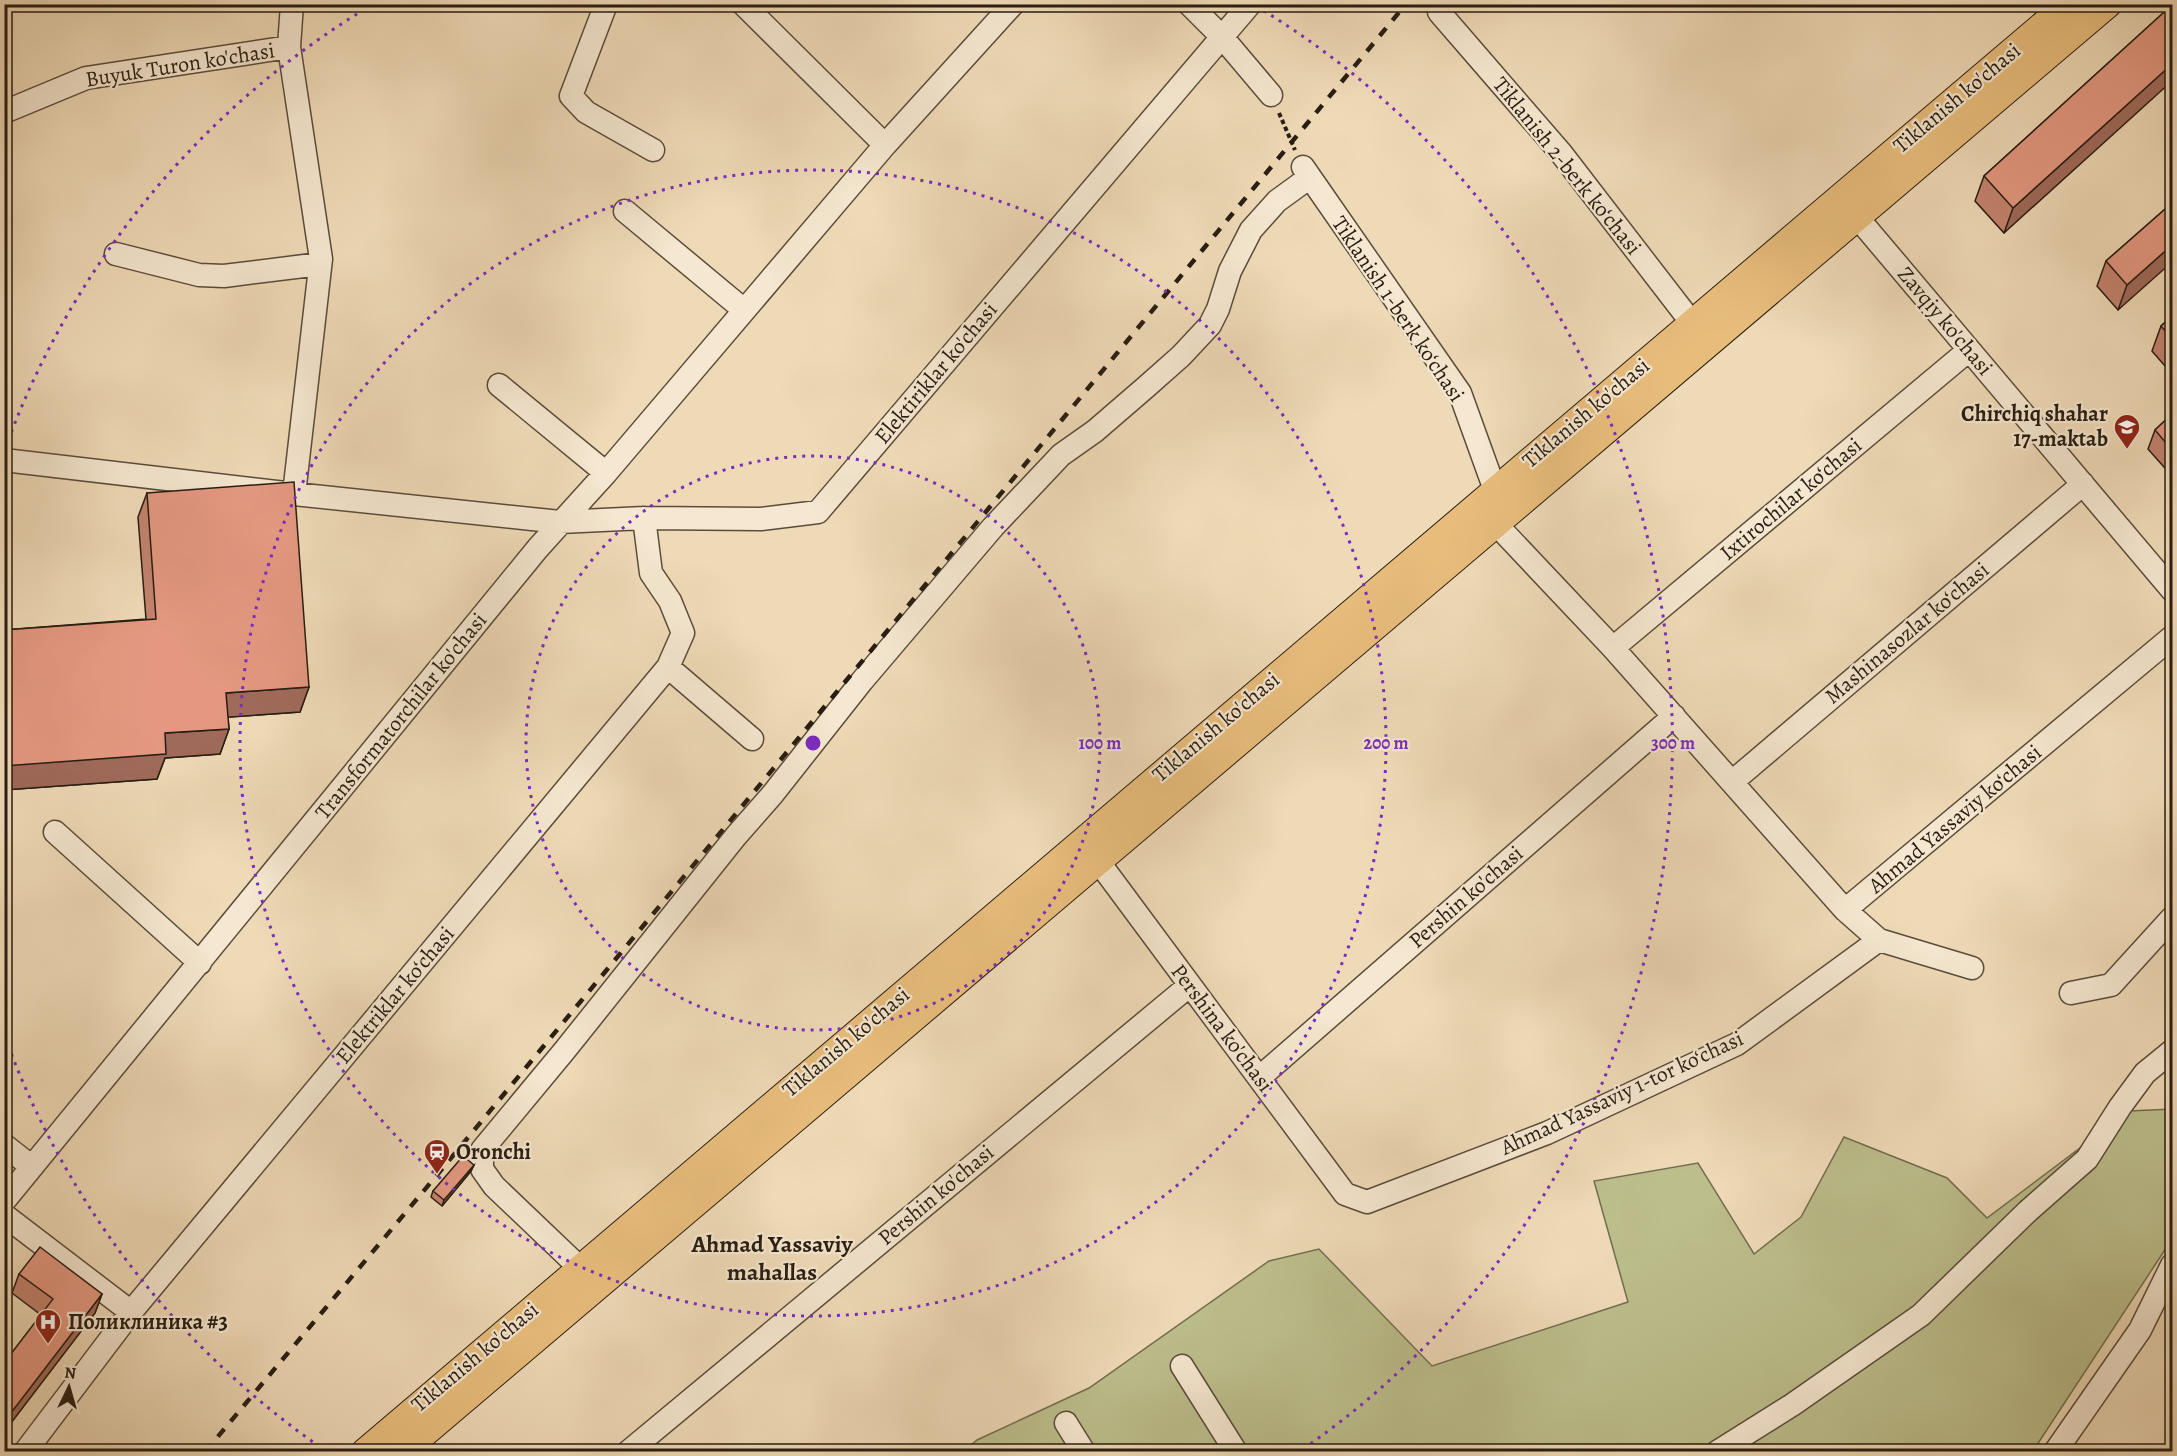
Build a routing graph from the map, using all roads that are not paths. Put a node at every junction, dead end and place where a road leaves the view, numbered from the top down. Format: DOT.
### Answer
graph roads {
  1 [pos="292,4"];
  2 [pos="606,4"];
  3 [pos="743,4"];
  4 [pos="1013,4"];
  5 [pos="1189,4"];
  6 [pos="1250,4"];
  7 [pos="2068,4"];
  8 [pos="2108,4"];
  9 [pos="1439,12"];
  10 [pos="1222,37"];
  11 [pos="289,47"];
  12 [pos="1271,95"];
  13 [pos="4,112"];
  14 [pos="885,145"];
  15 [pos="653,150"];
  16 [pos="625,211"];
  17 [pos="1857,217"];
  18 [pos="116,254"];
  19 [pos="320,264"];
  20 [pos="744,310"];
  21 [pos="1692,323"];
  22 [pos="1969,350"];
  23 [pos="499,385"];
  24 [pos="4,460"];
  25 [pos="606,473"];
  26 [pos="2083,484"];
  27 [pos="1495,490"];
  28 [pos="294,494"];
  29 [pos="644,518"];
  30 [pos="560,522"];
  31 [pos="1495,523"];
  32 [pos="2172,590"];
  33 [pos="2172,637"];
  34 [pos="1613,648"];
  35 [pos="668,667"];
  36 [pos="1674,716"];
  37 [pos="752,739"];
  38 [pos="1732,782"];
  39 [pos="55,832"];
  40 [pos="1098,861"];
  41 [pos="1845,910"];
  42 [pos="2172,918"];
  43 [pos="1879,940"];
  44 [pos="200,963"];
  45 [pos="1971,968"];
  46 [pos="1190,984"];
  47 [pos="2071,993"];
  48 [pos="2172,1051"];
  49 [pos="1259,1078"];
  50 [pos="4,1145"];
  51 [pos="32,1167"];
  52 [pos="1345,1194"];
  53 [pos="4,1201"];
  54 [pos="4,1215"];
  55 [pos="2172,1264"];
  56 [pos="580,1268"];
  57 [pos="131,1312"];
  58 [pos="1182,1366"];
  59 [pos="1066,1423"];
  60 [pos="25,1452"];
  61 [pos="365,1452"];
  62 [pos="402,1452"];
  63 [pos="627,1452"];
  64 [pos="1084,1452"];
  65 [pos="1236,1452"];
  66 [pos="1717,1452"];
  67 [pos="2055,1452"];
  1 -- 11 [label="street, Buyuk Turon ko'chasi"];
  2 -- 15 [label="street"];
  3 -- 14 [label="street"];
  4 -- 14 [label="street, Transformatorchilar ko'chasi"];
  5 -- 10 [label="street"];
  6 -- 10 [label="street, Elektiriklar ko'chasi"];
  7 -- 21 [label="main road, Tiklanish ko'chasi"];
  8 -- 17 [label="main road"];
  9 -- 21 [label="street, Tiklanish 2-berk ko‘chasi"];
  10 -- 12 [label="street"];
  10 -- 29 [label="street, Elektiriklar ko'chasi"];
  11 -- 13 [label="street, Buyuk Turon ko'chasi"];
  11 -- 19 [label="street, Buyuk Turon ko'chasi"];
  14 -- 20 [label="street, Transformatorchilar ko'chasi"];
  16 -- 20 [label="street"];
  17 -- 22 [label="street, Zavqiy ko'chasi"];
  17 -- 31 [label="main road"];
  18 -- 19 [label="street"];
  19 -- 28 [label="street, Buyuk Turon ko'chasi"];
  20 -- 25 [label="street, Transformatorchilar ko'chasi"];
  21 -- 27 [label="main road, Tiklanish ko'chasi"];
  22 -- 26 [label="street, Zavqiy ko'chasi"];
  22 -- 34 [label="street, Ixtirochilar ko‘chasi"];
  23 -- 25 [label="street"];
  24 -- 28 [label="street, Elektiriklar ko'chasi"];
  25 -- 30 [label="street, Transformatorchilar ko'chasi"];
  26 -- 32 [label="street, Zavqiy ko'chasi"];
  26 -- 38 [label="street, Mashinasozlar ko‘chasi"];
  27 -- 31 [label="main road"];
  27 -- 56 [label="main road, Tiklanish ko'chasi"];
  27 -- 56 [label="street, Tiklanish 1-berk ko‘chasi"];
  28 -- 30 [label="street, Elektiriklar ko'chasi"];
  29 -- 30 [label="street, Elektiriklar ko'chasi"];
  29 -- 35 [label="street, Elektriklar ko‘chasi"];
  30 -- 44 [label="street, Transformatorchilar ko'chasi"];
  31 -- 34 [label="street"];
  31 -- 40 [label="main road"];
  33 -- 41 [label="street, Ahmad Yassaviy ko‘chasi"];
  34 -- 36 [label="street"];
  35 -- 37 [label="street"];
  35 -- 57 [label="street, Elektriklar ko‘chasi"];
  36 -- 38 [label="street"];
  36 -- 49 [label="street, Pershin ko'chasi"];
  38 -- 41 [label="street"];
  39 -- 44 [label="street"];
  40 -- 46 [label="street, Pershina ko'chasi"];
  40 -- 62 [label="main road"];
  41 -- 43 [label="street, Ahmad Yassaviy ko‘chasi"];
  42 -- 47 [label="street"];
  43 -- 45 [label="street, Ahmad Yassaviy ko‘chasi"];
  43 -- 52 [label="street, Ahmad Yassaviy 1-tor ko‘chasi"];
  44 -- 51 [label="street, Transformatorchilar ko'chasi"];
  46 -- 49 [label="street, Pershina ko'chasi"];
  46 -- 63 [label="street, Pershin ko'chasi"];
  48 -- 66 [label="street"];
  49 -- 52 [label="street, Pershina ko'chasi"];
  50 -- 51 [label="street"];
  51 -- 53 [label="street, Transformatorchilar ko'chasi"];
  54 -- 57 [label="street"];
  55 -- 67 [label="street"];
  56 -- 61 [label="main road, Tiklanish ko'chasi"];
  57 -- 60 [label="street, Elektriklar ko‘chasi"];
  58 -- 65 [label="street"];
  59 -- 64 [label="street"];
}
